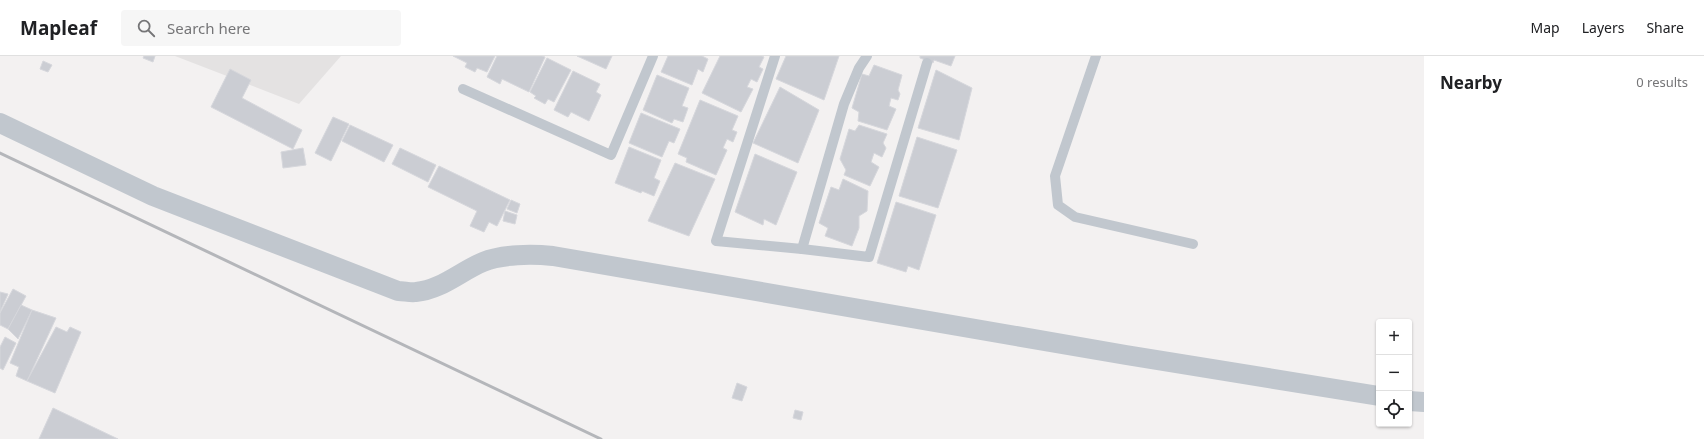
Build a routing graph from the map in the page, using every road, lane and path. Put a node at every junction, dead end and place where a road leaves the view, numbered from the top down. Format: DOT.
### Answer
graph roads {
  1 [pos="653,56"];
  2 [pos="775,56"];
  3 [pos="867,56"];
  4 [pos="1096,56"];
  5 [pos="927,63"];
  6 [pos="463,89"];
  7 [pos="0,123"];
  8 [pos="1193,244"];
  9 [pos="802,249"];
  10 [pos="1376,396"];
  11 [pos="1412,400"];
  12 [pos="1424,402"];
  1 -- 6 [label="lane"];
  2 -- 9 [label="lane"];
  3 -- 9 [label="lane"];
  4 -- 8 [label="lane"];
  5 -- 9 [label="lane"];
  7 -- 10 [label="street"];
  11 -- 12 [label="street"];
}
